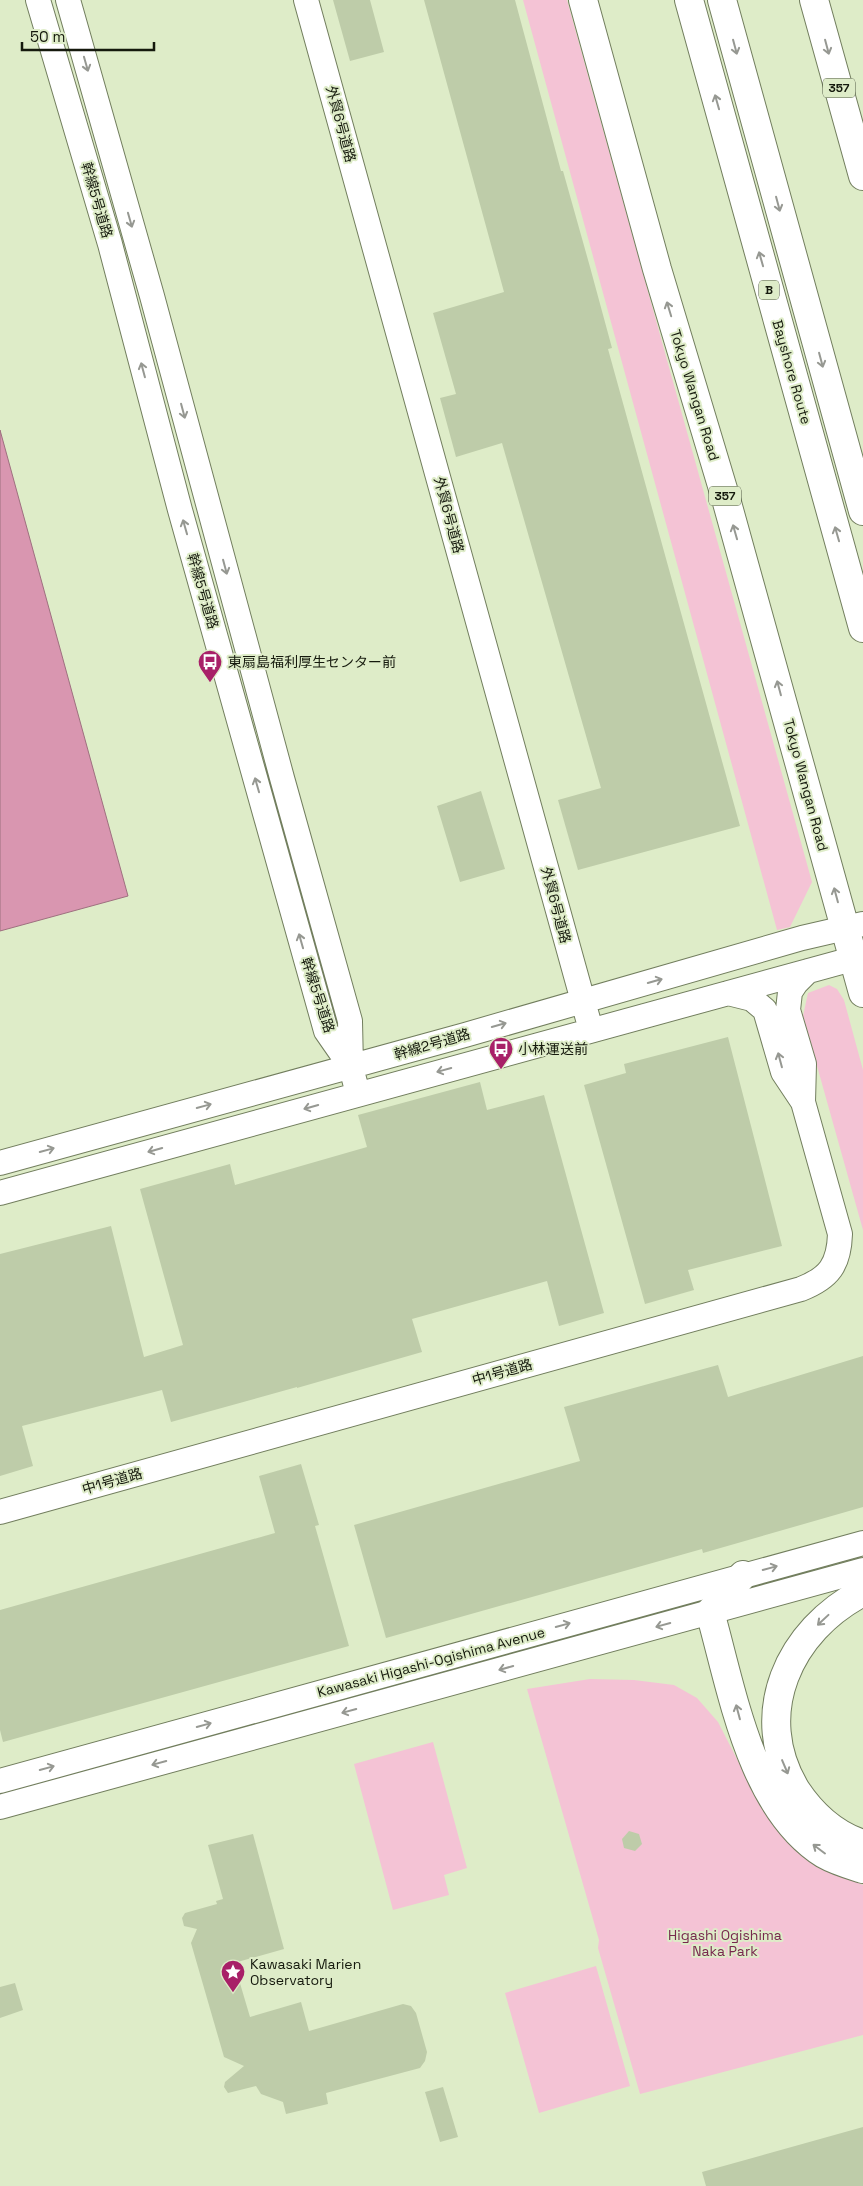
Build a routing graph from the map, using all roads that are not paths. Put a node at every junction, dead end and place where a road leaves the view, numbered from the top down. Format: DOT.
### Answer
graph roads {
  1 [pos="38,0"];
  2 [pos="68,0"];
  3 [pos="306,0"];
  4 [pos="583,0"];
  5 [pos="689,0"];
  6 [pos="722,0"];
  7 [pos="814,0"];
  8 [pos="863,176"];
  9 [pos="863,511"];
  10 [pos="863,628"];
  11 [pos="854,926"];
  12 [pos="858,958"];
  13 [pos="808,971"];
  14 [pos="728,993"];
  15 [pos="863,993"];
  16 [pos="583,1002"];
  17 [pos="591,1030"];
  18 [pos="351,1066"];
  19 [pos="358,1094"];
  20 [pos="803,1102"];
  21 [pos="0,1163"];
  22 [pos="0,1193"];
  23 [pos="0,1512"];
  24 [pos="863,1543"];
  25 [pos="863,1570"];
  26 [pos="743,1575"];
  27 [pos="863,1592"];
  28 [pos="710,1612"];
  29 [pos="0,1781"];
  30 [pos="0,1807"];
  31 [pos="863,1844"];
  32 [pos="863,1869"];
  18 -- 1 [label="street, 幹線5号道路, one-way"];
  2 -- 18 [label="street, 幹線5号道路, one-way"];
  3 -- 16 [label="street, 外貿6号道路"];
  11 -- 4 [label="highway, Tokyo Wangan Road / 357, one-way"];
  10 -- 5 [label="highway, Bayshore Route / B, one-way"];
  6 -- 9 [label="highway, B, one-way"];
  7 -- 8 [label="highway, 357, one-way"];
  11 -- 12 [label="highway, Tokyo Wangan Road / 357"];
  16 -- 11 [label="street, 幹線2号道路, one-way"];
  12 -- 13 [label="street, 幹線2号道路"];
  12 -- 15 [label="highway, Tokyo Wangan Road / 357"];
  13 -- 14 [label="street, 幹線2号道路"];
  13 -- 20 [label="street, 中1号道路"];
  14 -- 17 [label="street, 幹線2号道路"];
  20 -- 14 [label="street, 中1号道路, one-way"];
  16 -- 17 [label="street, 外貿6号道路"];
  18 -- 16 [label="street, 幹線2号道路, one-way"];
  17 -- 19 [label="street, 幹線2号道路, one-way"];
  18 -- 19 [label="street"];
  21 -- 18 [label="street, 幹線2号道路, one-way"];
  19 -- 22 [label="street, 幹線2号道路, one-way"];
  20 -- 23 [label="street, 中1号道路"];
  26 -- 24 [label="street, Kawasaki Higashi-Ogishima Avenue, one-way"];
  25 -- 28 [label="street, Kawasaki Higashi-Ogishima Avenue"];
  26 -- 28 [label="highway"];
  29 -- 26 [label="street, Kawasaki Higashi-Ogishima Avenue, one-way"];
  27 -- 31 [label="highway, one-way"];
  28 -- 30 [label="street, Kawasaki Higashi-Ogishima Avenue, one-way"];
  32 -- 28 [label="highway, one-way"];
}
